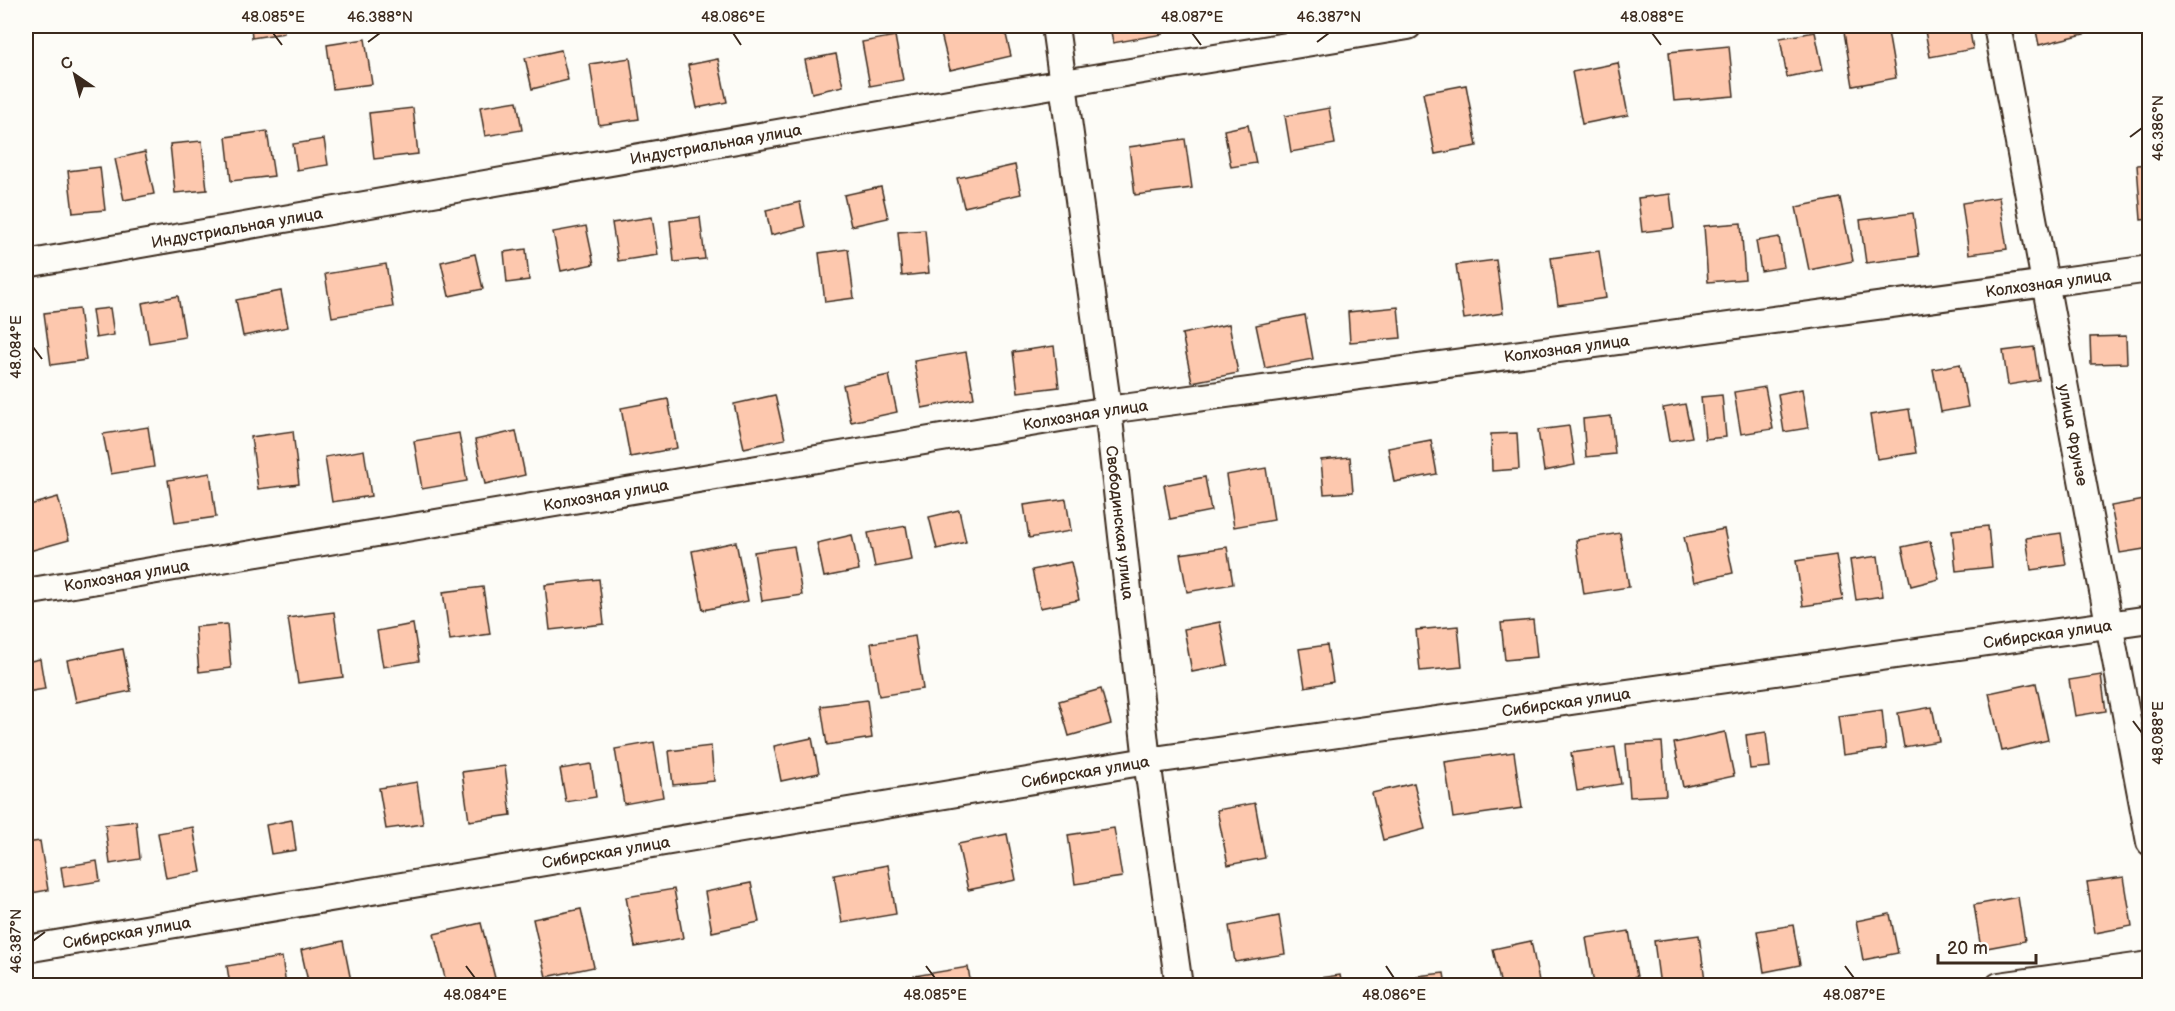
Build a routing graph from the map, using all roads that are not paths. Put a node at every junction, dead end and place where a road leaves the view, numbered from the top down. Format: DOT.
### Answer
graph roads {
  1 [pos="1055,26"];
  2 [pos="1408,26"];
  3 [pos="1998,26"];
  4 [pos="1064,83"];
  5 [pos="26,264"];
  6 [pos="2150,269"];
  7 [pos="2046,283"];
  8 [pos="1108,410"];
  9 [pos="26,592"];
  10 [pos="2150,619"];
  11 [pos="2109,625"];
  12 [pos="1147,761"];
  13 [pos="2150,842"];
  14 [pos="26,949"];
  15 [pos="2150,965"];
  16 [pos="1179,986"];
  17 [pos="1999,986"];
  1 -- 4 [label="street, Свободинская улица"];
  2 -- 4 [label="street, Индустриальная улица"];
  3 -- 7 [label="street, улица Фрунзе"];
  4 -- 5 [label="street, Индустриальная улица"];
  4 -- 8 [label="street, Свободинская улица"];
  6 -- 7 [label="street, Колхозная улица"];
  7 -- 8 [label="street, Колхозная улица"];
  7 -- 11 [label="street, улица Фрунзе"];
  8 -- 9 [label="street, Колхозная улица"];
  8 -- 12 [label="street, Свободинская улица"];
  10 -- 11 [label="street, Сибирская улица"];
  11 -- 12 [label="street, Сибирская улица"];
  11 -- 13 [label="street, улица Фрунзе"];
  12 -- 14 [label="street, Сибирская улица"];
  12 -- 16 [label="street, Свободинская улица"];
  15 -- 17 [label="street"];
}
